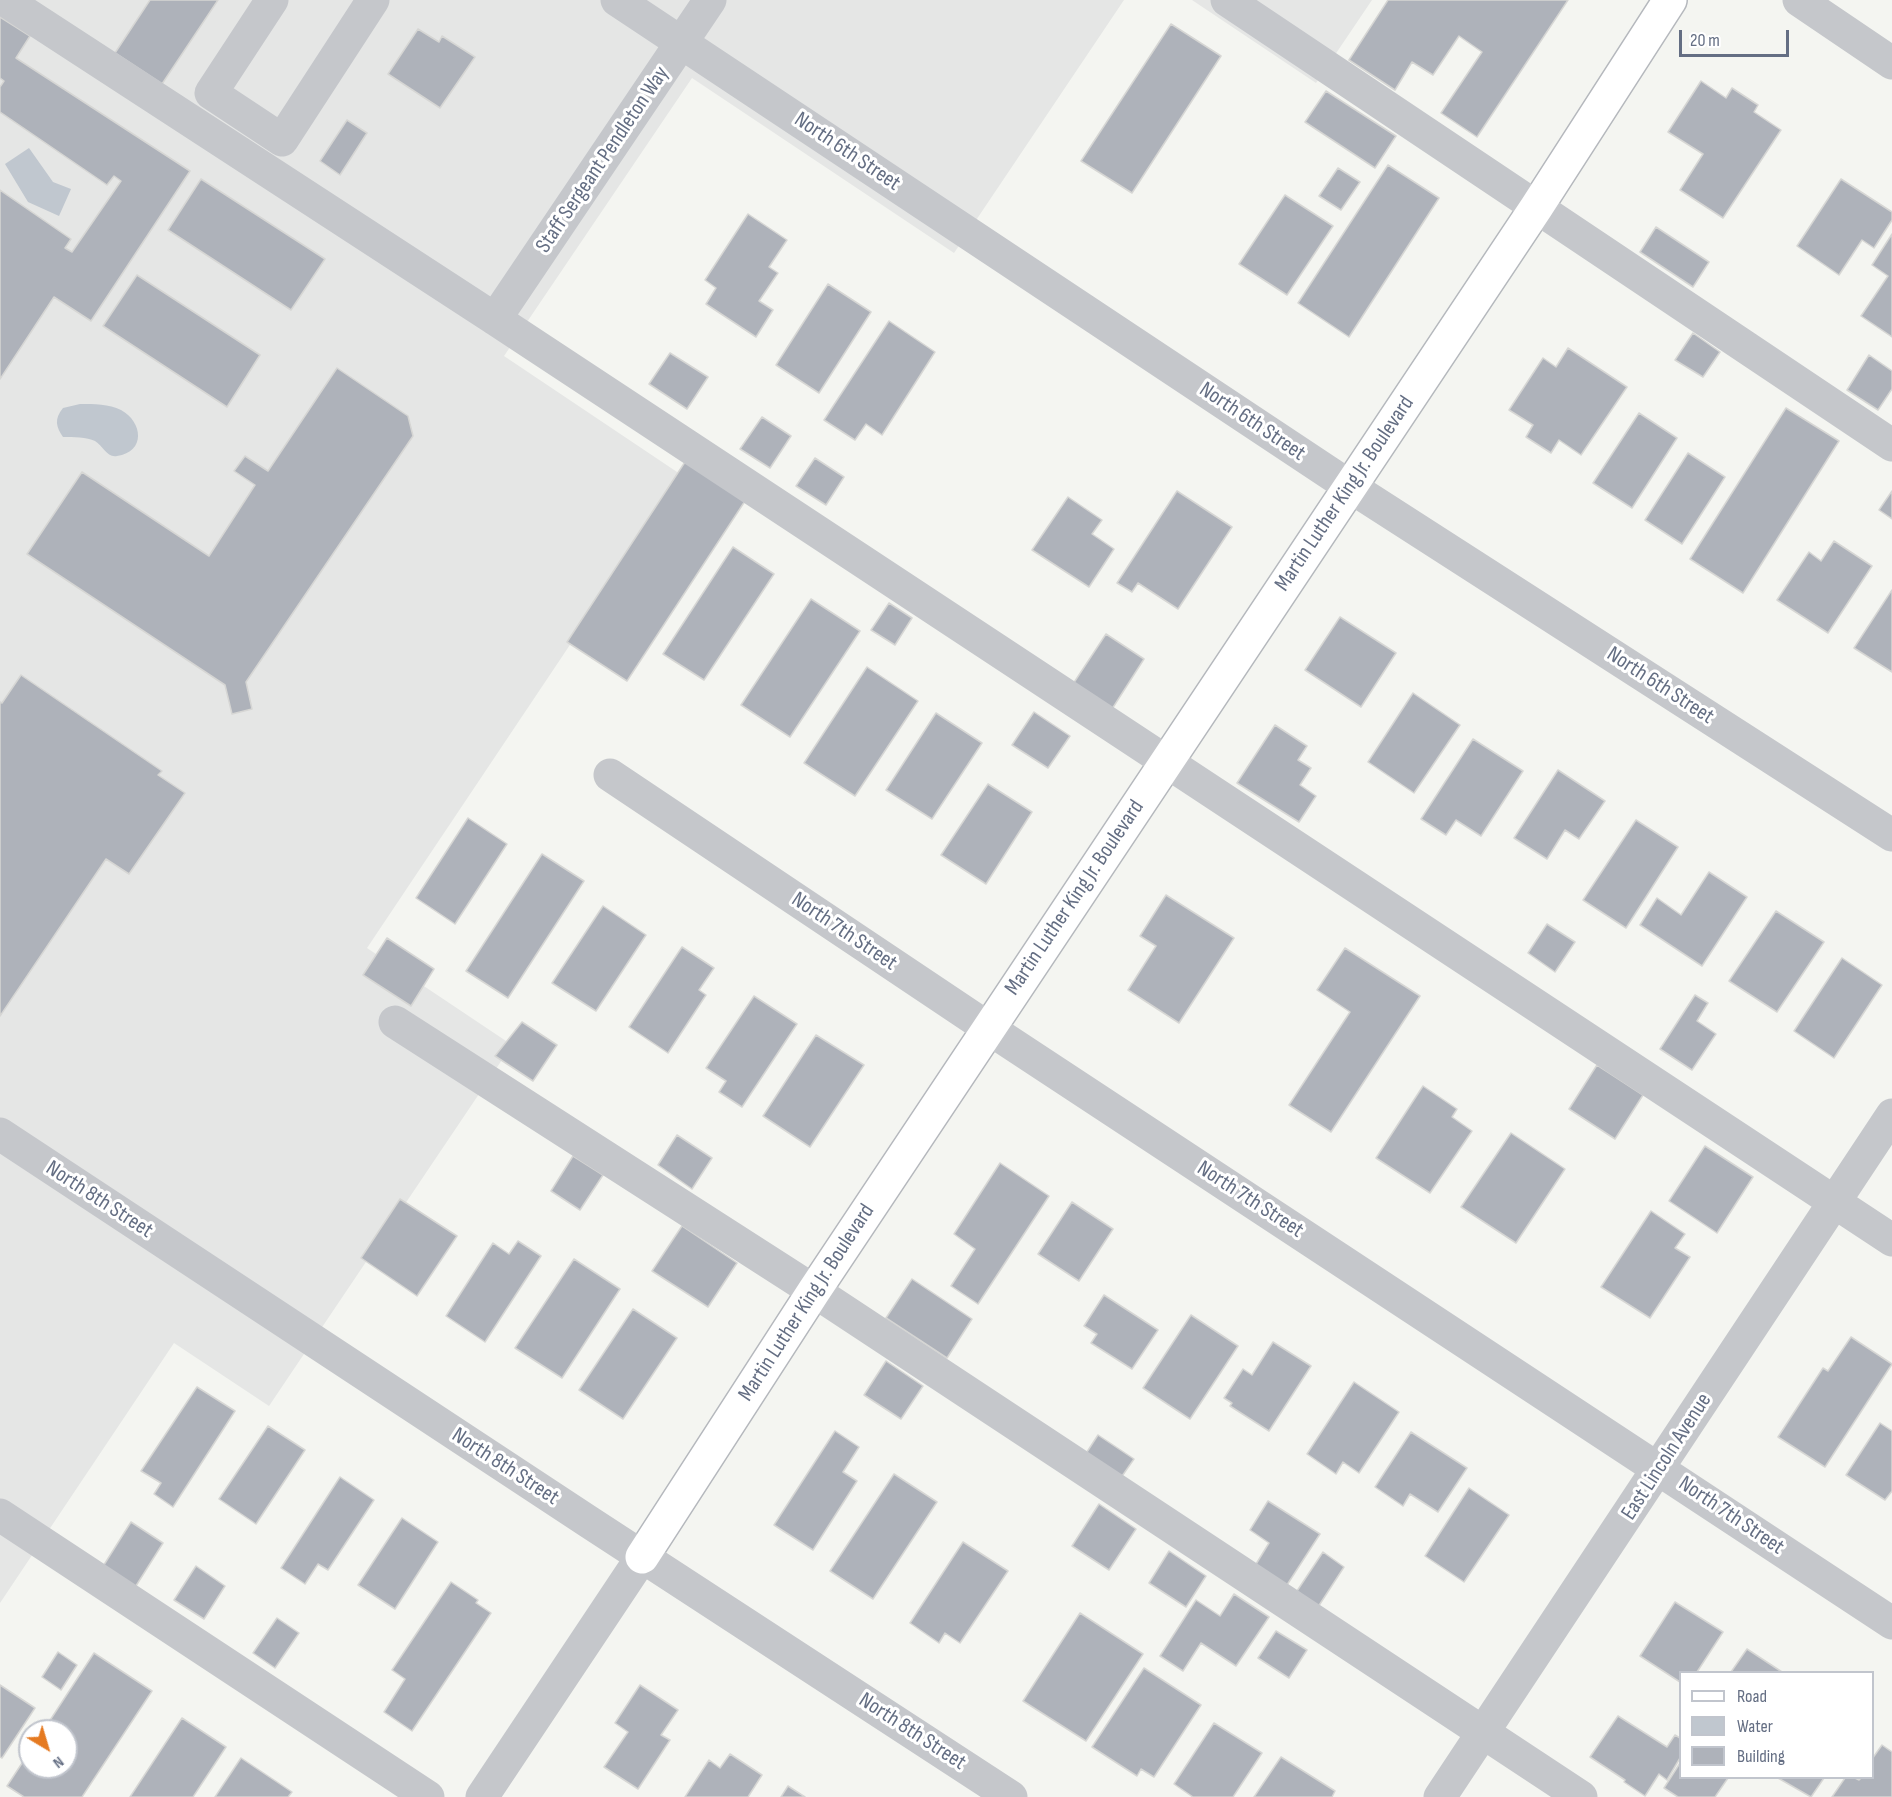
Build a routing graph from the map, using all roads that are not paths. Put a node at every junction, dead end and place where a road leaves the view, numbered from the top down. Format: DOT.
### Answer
graph roads {
  1 [pos="5,0"];
  2 [pos="272,0"];
  3 [pos="373,0"];
  4 [pos="617,0"];
  5 [pos="710,0"];
  6 [pos="1227,0"];
  7 [pos="1670,0"];
  8 [pos="1799,0"];
  9 [pos="682,42"];
  10 [pos="1892,63"];
  11 [pos="1536,208"];
  12 [pos="495,319"];
  13 [pos="1892,445"];
  14 [pos="1349,486"];
  15 [pos="1166,763"];
  16 [pos="610,775"];
  17 [pos="1892,835"];
  18 [pos="395,1022"];
  19 [pos="988,1028"];
  20 [pos="1892,1115"];
  21 [pos="0,1134"];
  22 [pos="1834,1202"];
  23 [pos="1892,1240"];
  24 [pos="814,1291"];
  25 [pos="1659,1468"];
  26 [pos="0,1515"];
  27 [pos="642,1557"];
  28 [pos="1892,1623"];
  29 [pos="1483,1733"];
  30 [pos="428,1797"];
  31 [pos="482,1797"];
  32 [pos="1011,1797"];
  33 [pos="1440,1797"];
  34 [pos="1581,1797"];
  1 -- 12 [label="street"];
  2 -- 3 [label="street"];
  4 -- 9 [label="street, North 6th Street"];
  5 -- 9 [label="street, Staff Sergeant Pendleton Way"];
  6 -- 11 [label="street"];
  7 -- 11 [label="main road, Martin Luther King Jr. Boulevard"];
  8 -- 10 [label="street"];
  9 -- 12 [label="street, Staff Sergeant Pendleton Way"];
  9 -- 14 [label="street, North 6th Street"];
  11 -- 13 [label="street"];
  11 -- 14 [label="main road, Martin Luther King Jr. Boulevard"];
  12 -- 15 [label="street"];
  14 -- 15 [label="main road, Martin Luther King Jr. Boulevard"];
  14 -- 17 [label="street, North 6th Street"];
  15 -- 19 [label="main road, Martin Luther King Jr. Boulevard"];
  15 -- 22 [label="street"];
  16 -- 19 [label="street, North 7th Street"];
  18 -- 24 [label="street"];
  19 -- 24 [label="main road, Martin Luther King Jr. Boulevard"];
  19 -- 25 [label="street, North 7th Street"];
  20 -- 22 [label="street, East Lincoln Avenue"];
  21 -- 27 [label="street, North 8th Street"];
  22 -- 23 [label="street"];
  22 -- 25 [label="street, East Lincoln Avenue"];
  24 -- 27 [label="main road, Martin Luther King Jr. Boulevard"];
  24 -- 29 [label="street"];
  25 -- 28 [label="street, North 7th Street"];
  25 -- 29 [label="street, East Lincoln Avenue"];
  26 -- 30 [label="street"];
  27 -- 31 [label="street, Martin Luther King Jr. Boulevard"];
  27 -- 32 [label="street, North 8th Street"];
  29 -- 33 [label="street, East Lincoln Avenue"];
  29 -- 34 [label="street"];
}
